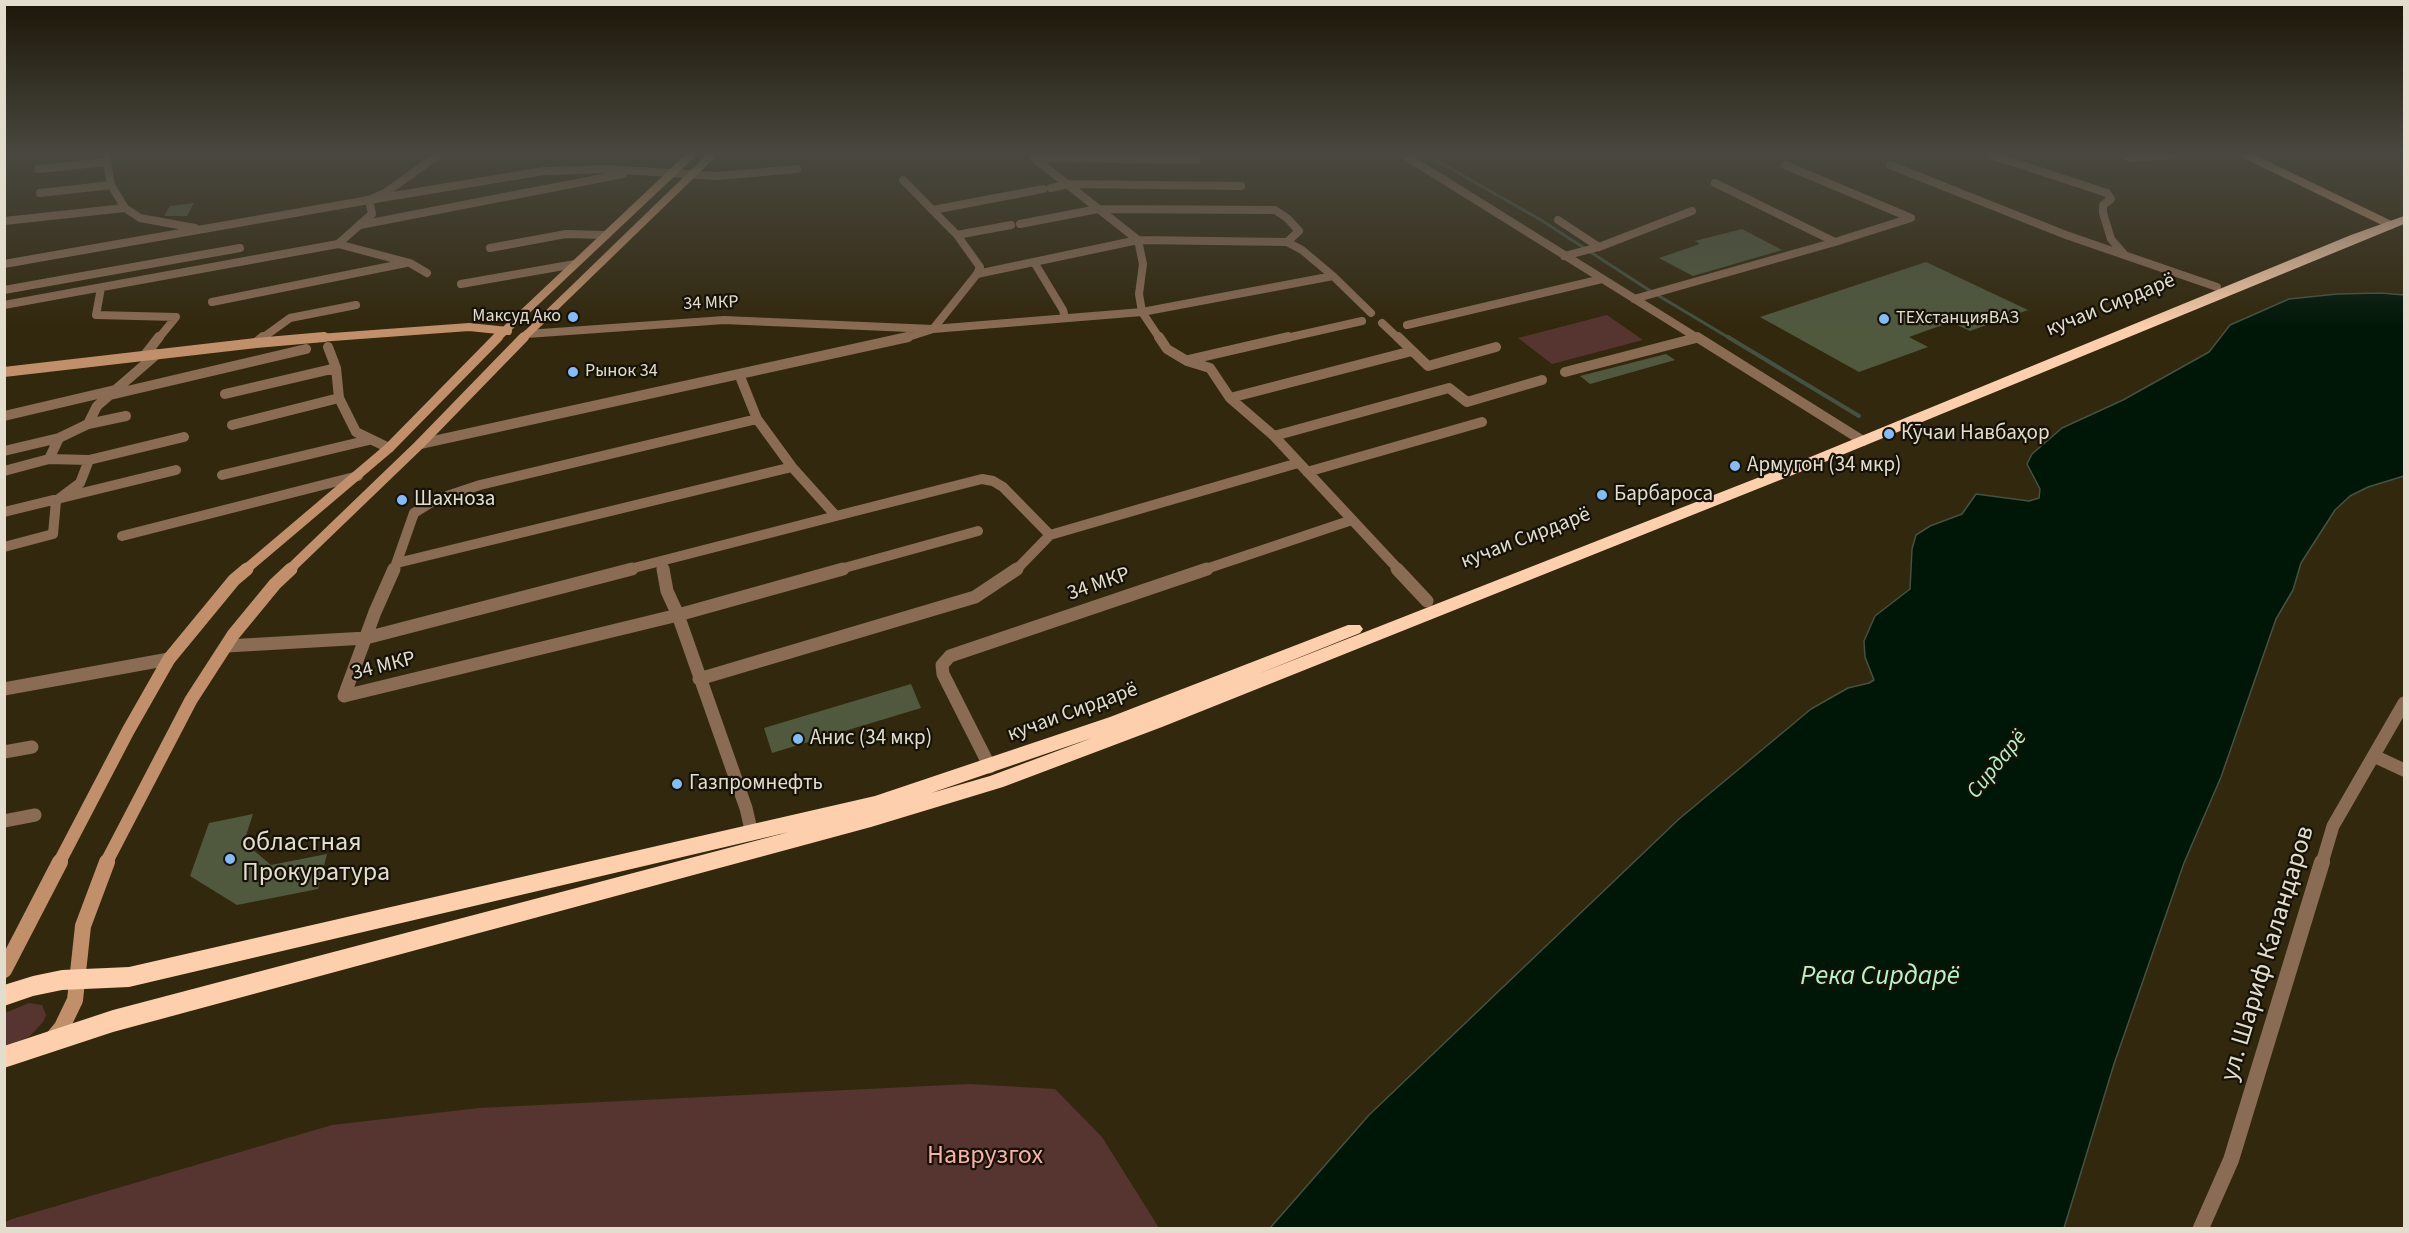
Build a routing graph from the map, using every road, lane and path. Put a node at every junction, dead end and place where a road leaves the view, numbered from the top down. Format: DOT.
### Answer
graph roads {
  1 [pos="83,213"];
  2 [pos="132,213"];
  3 [pos="299,213"];
  4 [pos="372,213"];
  5 [pos="425,213"];
  6 [pos="630,213"];
  7 [pos="653,213"];
  8 [pos="935,213"];
  9 [pos="1078,213"];
  10 [pos="1103,213"];
  11 [pos="1279,213"];
  12 [pos="1495,213"];
  13 [pos="1688,213"];
  14 [pos="1775,213"];
  15 [pos="1898,213"];
  16 [pos="2008,213"];
  17 [pos="2103,213"];
  18 [pos="2372,213"];
  19 [pos="2404,213"];
  20 [pos="1558,220"];
  21 [pos="4,221"];
  22 [pos="2393,222"];
  23 [pos="359,225"];
  24 [pos="202,230"];
  25 [pos="606,235"];
  26 [pos="957,235"];
  27 [pos="1138,240"];
  28 [pos="1287,242"];
  29 [pos="1835,242"];
  30 [pos="338,244"];
  31 [pos="1599,247"];
  32 [pos="240,248"];
  33 [pos="490,248"];
  34 [pos="2125,254"];
  35 [pos="1564,256"];
  36 [pos="1034,262"];
  37 [pos="410,263"];
  38 [pos="4,264"];
  39 [pos="575,264"];
  40 [pos="117,270"];
  41 [pos="427,273"];
  42 [pos="977,274"];
  43 [pos="1333,276"];
  44 [pos="1602,279"];
  45 [pos="461,284"];
  46 [pos="112,286"];
  47 [pos="102,288"];
  48 [pos="2223,288"];
  49 [pos="4,290"];
  50 [pos="1634,299"];
  51 [pos="212,302"];
  52 [pos="4,305"];
  53 [pos="356,305"];
  54 [pos="1142,312"];
  55 [pos="1371,313"];
  56 [pos="1065,318"];
  57 [pos="1362,321"];
  58 [pos="1382,323"];
  59 [pos="1407,325"];
  60 [pos="933,329"];
  61 [pos="504,331"];
  62 [pos="527,334"];
  63 [pos="1696,338"];
  64 [pos="256,343"];
  65 [pos="328,347"];
  66 [pos="1496,347"];
  67 [pos="306,349"];
  68 [pos="1412,351"];
  69 [pos="157,354"];
  70 [pos="145,355"];
  71 [pos="1187,361"];
  72 [pos="336,368"];
  73 [pos="4,372"];
  74 [pos="1565,372"];
  75 [pos="739,374"];
  76 [pos="1542,380"];
  77 [pos="4,381"];
  78 [pos="113,392"];
  79 [pos="225,394"];
  80 [pos="339,398"];
  81 [pos="1230,398"];
  82 [pos="4,416"];
  83 [pos="126,416"];
  84 [pos="757,419"];
  85 [pos="1482,422"];
  86 [pos="88,424"];
  87 [pos="232,425"];
  88 [pos="1274,436"];
  89 [pos="184,437"];
  90 [pos="1856,437"];
  91 [pos="59,438"];
  92 [pos="369,440"];
  93 [pos="420,444"];
  94 [pos="389,448"];
  95 [pos="4,451"];
  96 [pos="49,459"];
  97 [pos="89,460"];
  98 [pos="792,467"];
  99 [pos="1303,467"];
  100 [pos="176,470"];
  101 [pos="4,471"];
  102 [pos="222,475"];
  103 [pos="358,476"];
  104 [pos="56,501"];
  105 [pos="4,512"];
  106 [pos="836,516"];
  107 [pos="1352,520"];
  108 [pos="978,531"];
  109 [pos="1050,535"];
  110 [pos="122,536"];
  111 [pos="4,547"];
  112 [pos="397,563"];
  113 [pos="662,563"];
  114 [pos="1426,601"];
  115 [pos="678,615"];
  116 [pos="366,638"];
  117 [pos="227,646"];
  118 [pos="169,659"];
  119 [pos="699,679"];
  120 [pos="4,689"];
  121 [pos="2404,703"];
  122 [pos="32,747"];
  123 [pos="4,752"];
  124 [pos="2374,756"];
  125 [pos="990,767"];
  126 [pos="2404,770"];
  127 [pos="35,815"];
  128 [pos="4,821"];
  129 [pos="755,842"];
  130 [pos="4,970"];
  131 [pos="78,981"];
  132 [pos="4,996"];
  133 [pos="50,1042"];
  134 [pos="4,1057"];
  135 [pos="2201,1228"];
  1 -- 21 [label="street"];
  2 -- 24 [label="street"];
  3 -- 24 [label="street"];
  4 -- 23 [label="street"];
  5 -- 23 [label="street"];
  6 -- 25 [label="main road"];
  7 -- 62 [label="main road"];
  8 -- 26 [label="street"];
  9 -- 26 [label="street"];
  10 -- 27 [label="street"];
  11 -- 28 [label="street"];
  12 -- 35 [label="street"];
  13 -- 31 [label="street"];
  14 -- 29 [label="street"];
  15 -- 29 [label="street"];
  16 -- 34 [label="street"];
  17 -- 34 [label="street"];
  18 -- 22 [label="main road"];
  19 -- 22 [label="highway"];
  20 -- 31 [label="street"];
  22 -- 48 [label="highway"];
  23 -- 30 [label="street"];
  24 -- 38 [label="street"];
  25 -- 33 [label="street"];
  25 -- 39 [label="main road"];
  26 -- 42 [label="street"];
  27 -- 28 [label="street"];
  27 -- 36 [label="street"];
  27 -- 54 [label="street"];
  28 -- 43 [label="street"];
  29 -- 50 [label="street"];
  30 -- 37 [label="street"];
  30 -- 46 [label="street"];
  31 -- 35 [label="street"];
  32 -- 40 [label="street"];
  34 -- 48 [label="street"];
  35 -- 44 [label="street"];
  36 -- 42 [label="street"];
  36 -- 56 [label="street"];
  37 -- 41 [label="street"];
  37 -- 51 [label="street"];
  39 -- 45 [label="street"];
  39 -- 61 [label="main road"];
  40 -- 46 [label="street"];
  40 -- 49 [label="street"];
  42 -- 60 [label="street"];
  43 -- 54 [label="street, 34 МКР"];
  43 -- 55 [label="street"];
  44 -- 50 [label="street"];
  44 -- 59 [label="street"];
  46 -- 47 [label="street"];
  47 -- 52 [label="street"];
  47 -- 70 [label="street"];
  48 -- 90 [label="highway"];
  50 -- 63 [label="street"];
  53 -- 64 [label="street"];
  54 -- 56 [label="street, 34 МКР"];
  54 -- 71 [label="street"];
  56 -- 60 [label="street, 34 МКР"];
  57 -- 71 [label="street"];
  58 -- 68 [label="street"];
  60 -- 62 [label="street, 34 МКР"];
  60 -- 75 [label="street, 34 МКР"];
  61 -- 62 [label="main road"];
  61 -- 64 [label="main road"];
  61 -- 94 [label="main road"];
  62 -- 93 [label="main road"];
  63 -- 74 [label="street"];
  63 -- 90 [label="street"];
  64 -- 69 [label="main road"];
  65 -- 72 [label="street"];
  66 -- 68 [label="street"];
  67 -- 78 [label="street"];
  68 -- 81 [label="street"];
  69 -- 70 [label="main road"];
  69 -- 78 [label="street"];
  70 -- 73 [label="main road"];
  70 -- 77 [label="main road"];
  71 -- 81 [label="street"];
  72 -- 79 [label="street"];
  72 -- 80 [label="street"];
  75 -- 84 [label="street"];
  75 -- 93 [label="street, 34 МКР"];
  76 -- 88 [label="street"];
  78 -- 82 [label="street"];
  78 -- 86 [label="street"];
  80 -- 87 [label="street"];
  80 -- 92 [label="street"];
  81 -- 88 [label="street"];
  83 -- 86 [label="street"];
  84 -- 98 [label="street"];
  84 -- 112 [label="street"];
  85 -- 99 [label="street"];
  86 -- 91 [label="street"];
  88 -- 99 [label="street"];
  89 -- 97 [label="street"];
  90 -- 114 [label="highway, кучаи Сирдарё"];
  90 -- 129 [label="highway"];
  91 -- 95 [label="street"];
  91 -- 96 [label="street"];
  92 -- 94 [label="street"];
  92 -- 102 [label="street"];
  93 -- 117 [label="main road"];
  94 -- 103 [label="main road"];
  96 -- 97 [label="street"];
  96 -- 101 [label="street"];
  97 -- 104 [label="street"];
  98 -- 106 [label="street"];
  98 -- 112 [label="street"];
  99 -- 107 [label="street"];
  99 -- 109 [label="street"];
  100 -- 104 [label="street"];
  103 -- 110 [label="street"];
  103 -- 118 [label="main road"];
  104 -- 105 [label="street"];
  104 -- 111 [label="street"];
  106 -- 109 [label="street"];
  106 -- 113 [label="street"];
  107 -- 114 [label="street"];
  107 -- 125 [label="street, 34 МКР"];
  108 -- 115 [label="street, 34 МКР"];
  109 -- 119 [label="street"];
  112 -- 116 [label="street"];
  113 -- 115 [label="street"];
  113 -- 116 [label="street"];
  114 -- 125 [label="highway, кучаи Сирдарё"];
  115 -- 116 [label="street, 34 МКР"];
  115 -- 119 [label="street"];
  116 -- 117 [label="street"];
  117 -- 131 [label="main road"];
  118 -- 120 [label="street"];
  118 -- 130 [label="main road"];
  119 -- 129 [label="street"];
  121 -- 124 [label="street, ул. Шариф Каландаров"];
  122 -- 123 [label="street"];
  124 -- 126 [label="street"];
  124 -- 135 [label="street, ул. Шариф Каландаров"];
  125 -- 129 [label="highway, кучаи Сирдарё"];
  127 -- 128 [label="street"];
  129 -- 131 [label="highway"];
  129 -- 133 [label="highway"];
  131 -- 132 [label="highway"];
  131 -- 133 [label="main road"];
  133 -- 134 [label="highway"];
}
